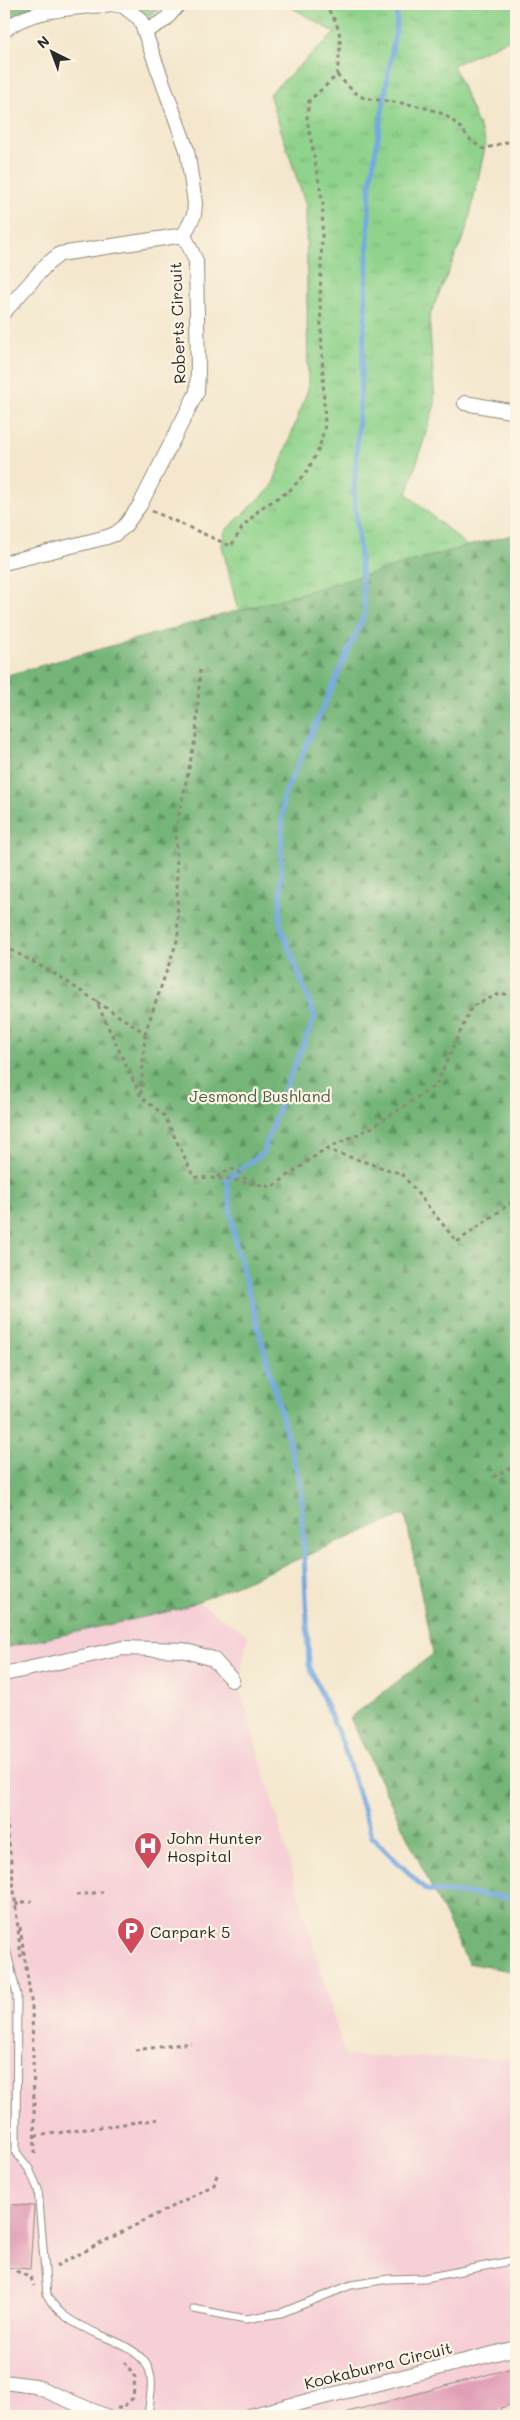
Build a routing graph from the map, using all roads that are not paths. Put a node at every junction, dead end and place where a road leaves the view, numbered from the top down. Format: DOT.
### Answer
graph roads {
  1 [pos="111,4"];
  2 [pos="178,4"];
  3 [pos="146,31"];
  4 [pos="4,32"];
  5 [pos="184,235"];
  6 [pos="4,312"];
  7 [pos="465,403"];
  8 [pos="516,412"];
  9 [pos="4,563"];
  10 [pos="4,1674"];
  11 [pos="232,1680"];
  12 [pos="4,1940"];
  13 [pos="516,2260"];
  14 [pos="194,2309"];
  15 [pos="516,2348"];
  16 [pos="4,2382"];
  17 [pos="110,2412"];
  18 [pos="148,2416"];
  19 [pos="249,2416"];
  1 -- 3 [label="street"];
  1 -- 4 [label="street"];
  2 -- 3 [label="street"];
  3 -- 5 [label="street"];
  5 -- 6 [label="street"];
  5 -- 9 [label="street, Roberts Circuit"];
  7 -- 8 [label="street"];
  10 -- 11 [label="street"];
  12 -- 18 [label="lane"];
  13 -- 14 [label="lane"];
  15 -- 19 [label="street, Kookaburra Circuit"];
  16 -- 17 [label="street"];
}
